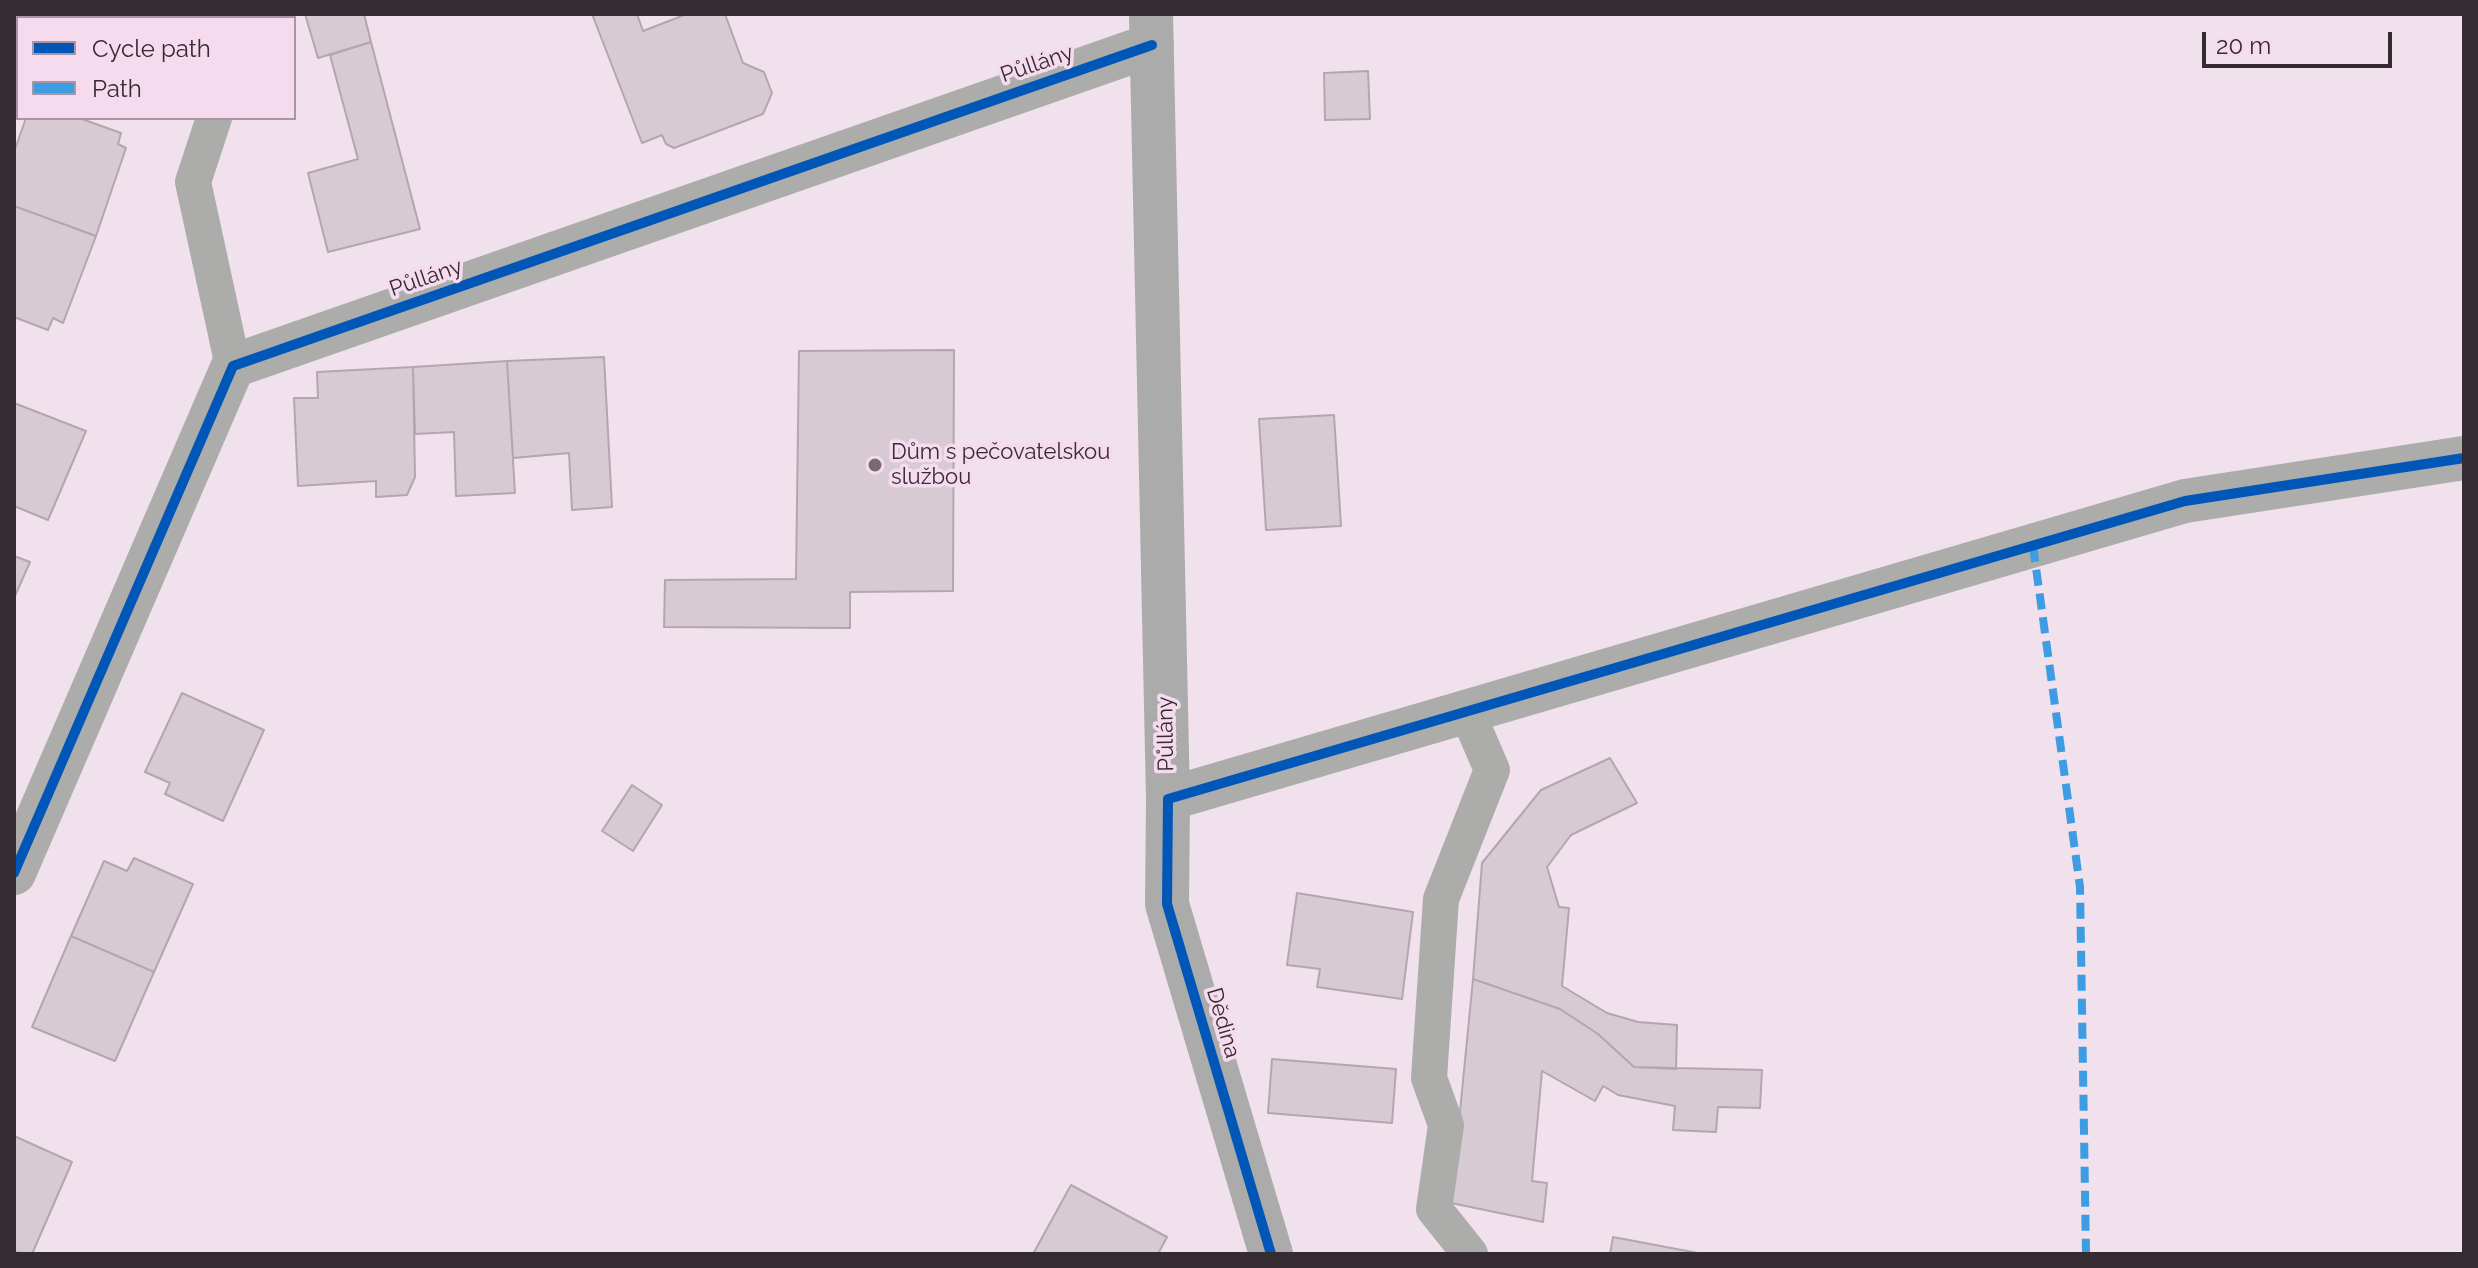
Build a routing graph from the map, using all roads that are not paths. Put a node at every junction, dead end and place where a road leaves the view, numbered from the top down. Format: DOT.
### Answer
graph roads {
  1 [pos="1152,29"];
  2 [pos="213,120"];
  3 [pos="233,366"];
  4 [pos="2464,458"];
  5 [pos="1467,712"];
  6 [pos="1168,799"];
  7 [pos="14,873"];
  8 [pos="1271,1254"];
  9 [pos="1470,1254"];
  1 -- 3 [label="street, Půllány"];
  1 -- 6 [label="street, Půllány"];
  2 -- 3 [label="lane"];
  3 -- 7 [label="street"];
  4 -- 5 [label="street"];
  5 -- 6 [label="street"];
  5 -- 9 [label="lane"];
  6 -- 8 [label="street, Dědina"];
}
